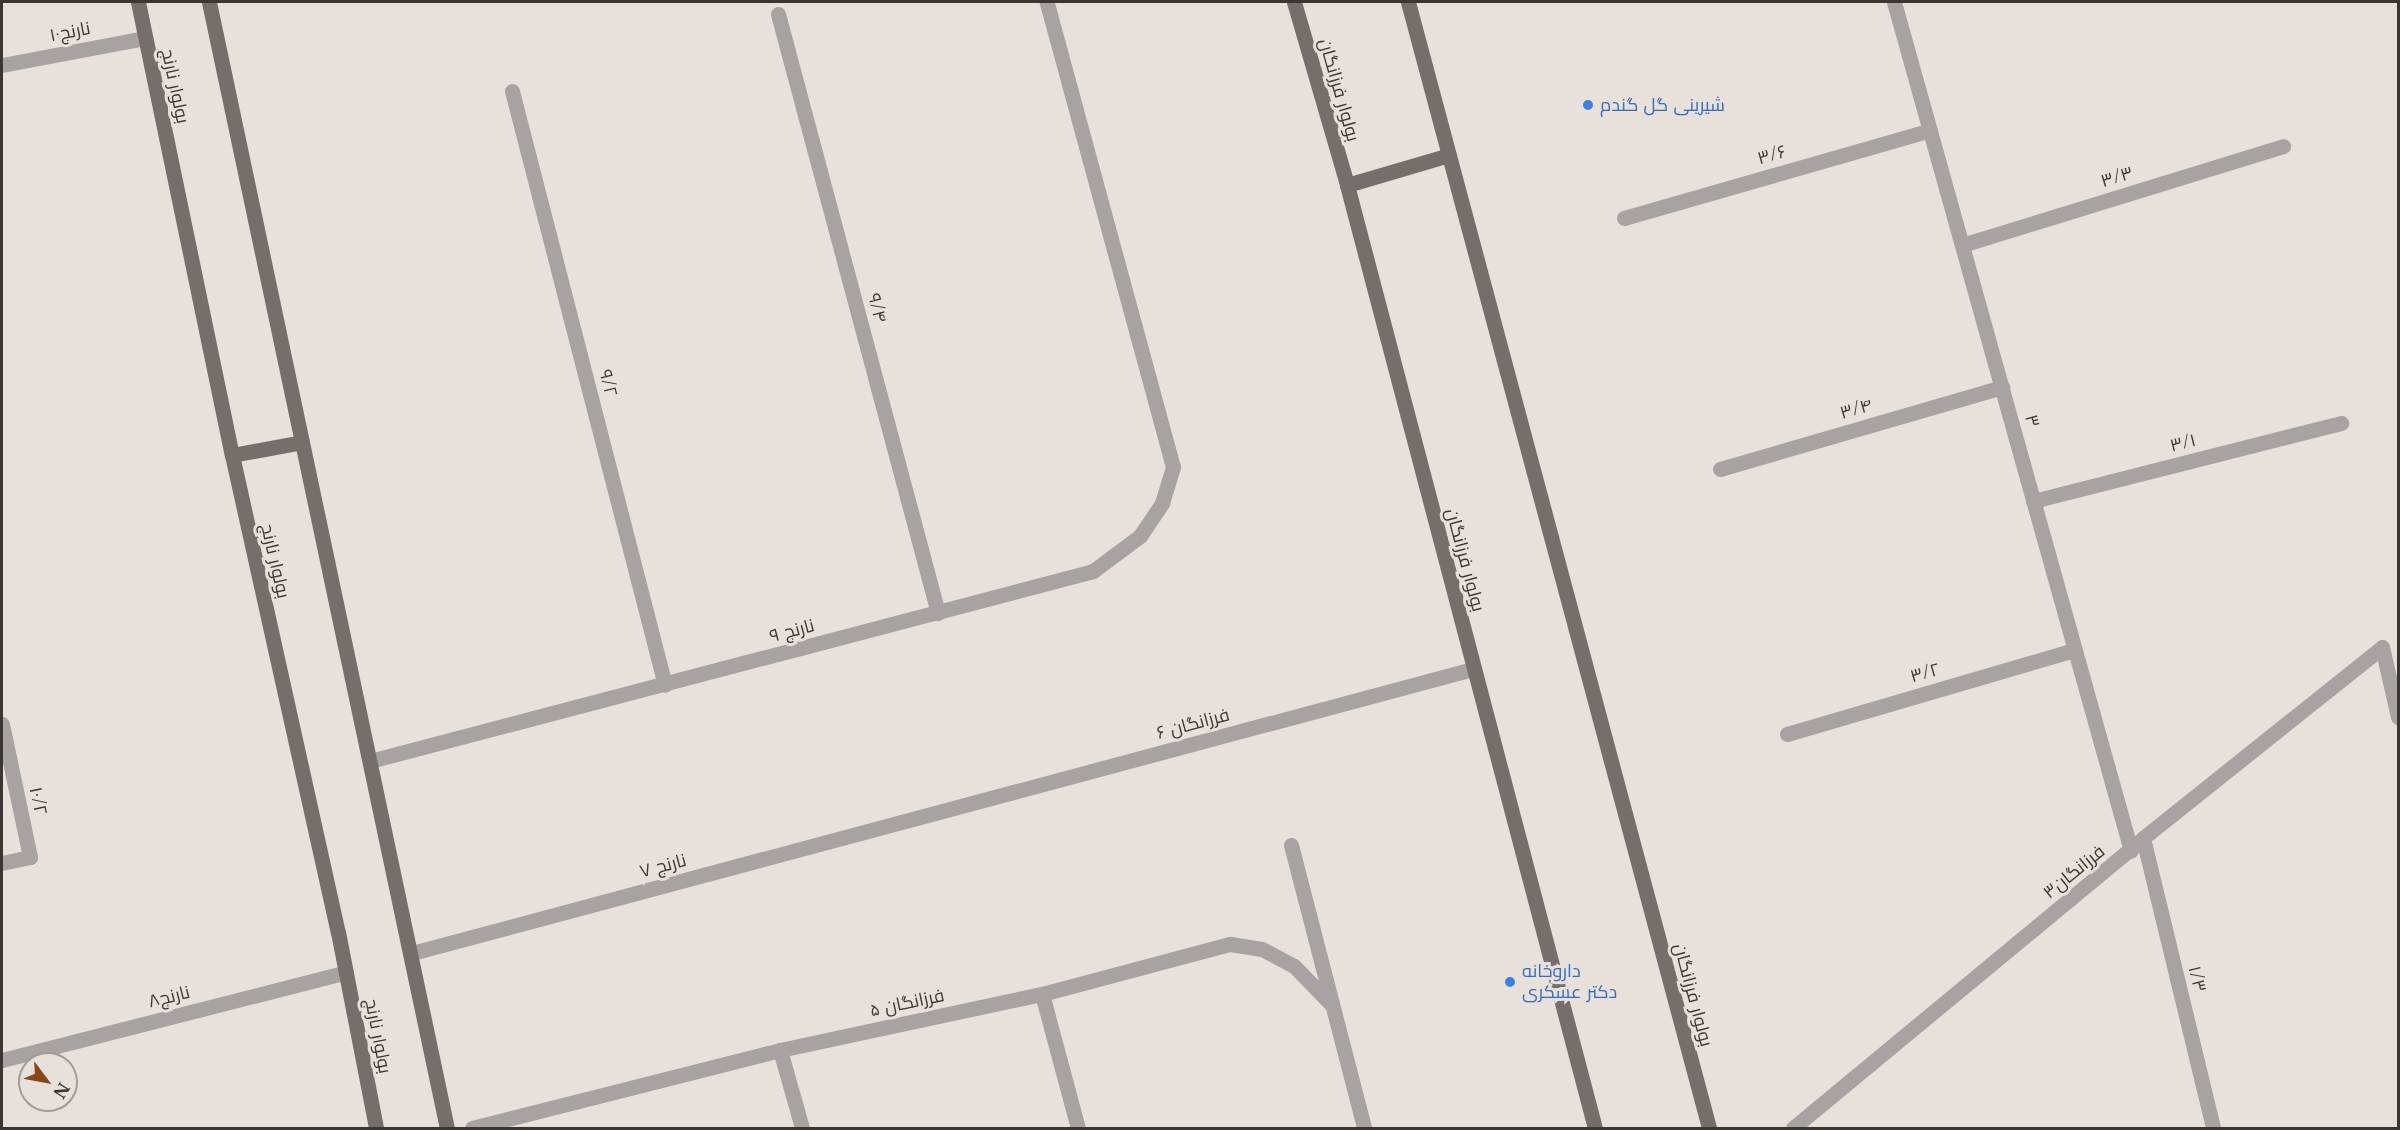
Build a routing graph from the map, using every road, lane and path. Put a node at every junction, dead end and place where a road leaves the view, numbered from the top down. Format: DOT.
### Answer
graph roads {
  1 [pos="138,2"];
  2 [pos="210,2"];
  3 [pos="1047,2"];
  4 [pos="1294,2"];
  5 [pos="1408,2"];
  6 [pos="1894,2"];
  7 [pos="778,14"];
  8 [pos="145,38"];
  9 [pos="2,65"];
  10 [pos="512,91"];
  11 [pos="1930,130"];
  12 [pos="2283,146"];
  13 [pos="1449,155"];
  14 [pos="1347,185"];
  15 [pos="1624,218"];
  16 [pos="1962,245"];
  17 [pos="2002,387"];
  18 [pos="2341,423"];
  19 [pos="302,442"];
  20 [pos="232,455"];
  21 [pos="1720,469"];
  22 [pos="2033,501"];
  23 [pos="938,613"];
  24 [pos="2075,650"];
  25 [pos="1473,669"];
  26 [pos="665,686"];
  27 [pos="2398,717"];
  28 [pos="2,724"];
  29 [pos="1787,734"];
  30 [pos="370,761"];
  31 [pos="924,816"];
  32 [pos="2143,838"];
  33 [pos="1291,845"];
  34 [pos="2131,851"];
  35 [pos="2,863"];
  36 [pos="412,953"];
  37 [pos="346,972"];
  38 [pos="1042,994"];
  39 [pos="1332,1005"];
  40 [pos="780,1050"];
  41 [pos="2,1060"];
  42 [pos="524,1122"];
  43 [pos="376,1128"];
  44 [pos="447,1128"];
  45 [pos="472,1128"];
  46 [pos="802,1128"];
  47 [pos="1078,1128"];
  48 [pos="1364,1128"];
  49 [pos="1595,1128"];
  50 [pos="1708,1128"];
  51 [pos="1793,1128"];
  52 [pos="2213,1128"];
  1 -- 8 [label="main road, بولوار نارنج"];
  2 -- 19 [label="main road"];
  3 -- 23 [label="street, نارنج ۹"];
  4 -- 14 [label="main road, بولوار فرزانگان"];
  5 -- 13 [label="main road, بولوار فرزانگان"];
  6 -- 11 [label="street, ۳"];
  7 -- 23 [label="street, ۹/۴"];
  8 -- 9 [label="street, نارنج۱۰"];
  8 -- 20 [label="main road, بولوار نارنج"];
  10 -- 26 [label="street, ۹/۲"];
  11 -- 15 [label="street, ۳/۶"];
  11 -- 16 [label="street, ۳"];
  12 -- 16 [label="street, ۳/۳"];
  13 -- 14 [label="main road"];
  13 -- 50 [label="main road, بولوار فرزانگان"];
  14 -- 25 [label="main road, بولوار فرزانگان"];
  16 -- 17 [label="street, ۳"];
  17 -- 21 [label="street, ۳/۴"];
  17 -- 22 [label="street, ۳"];
  18 -- 22 [label="street, ۳/۱"];
  19 -- 20 [label="main road"];
  19 -- 30 [label="main road"];
  20 -- 37 [label="main road, بولوار نارنج"];
  22 -- 24 [label="street, ۳"];
  23 -- 26 [label="street, نارنج ۹"];
  24 -- 29 [label="street, ۳/۲"];
  24 -- 34 [label="street, ۳"];
  25 -- 31 [label="street, فرزانگان ۶"];
  25 -- 49 [label="main road, بولوار فرزانگان"];
  26 -- 30 [label="street, نارنج ۹"];
  27 -- 32 [label="street, فرزانگان۳"];
  28 -- 35 [label="street, ۱۰/۲"];
  30 -- 36 [label="main road"];
  31 -- 36 [label="street, نارنج ۷"];
  32 -- 34 [label="street, فرزانگان۳"];
  32 -- 52 [label="street, ۱/۳"];
  33 -- 39 [label="street"];
  34 -- 51 [label="street, فرزانگان۳"];
  36 -- 44 [label="main road"];
  37 -- 41 [label="street, نارنج۸"];
  37 -- 43 [label="main road, بولوار نارنج"];
  38 -- 39 [label="street, فرزانگان ۵"];
  38 -- 40 [label="street, فرزانگان ۵"];
  38 -- 47 [label="street"];
  39 -- 48 [label="street"];
  40 -- 42 [label="street, فرزانگان ۵"];
  40 -- 46 [label="street"];
  42 -- 45 [label="street, فرزانگان ۵"];
}
